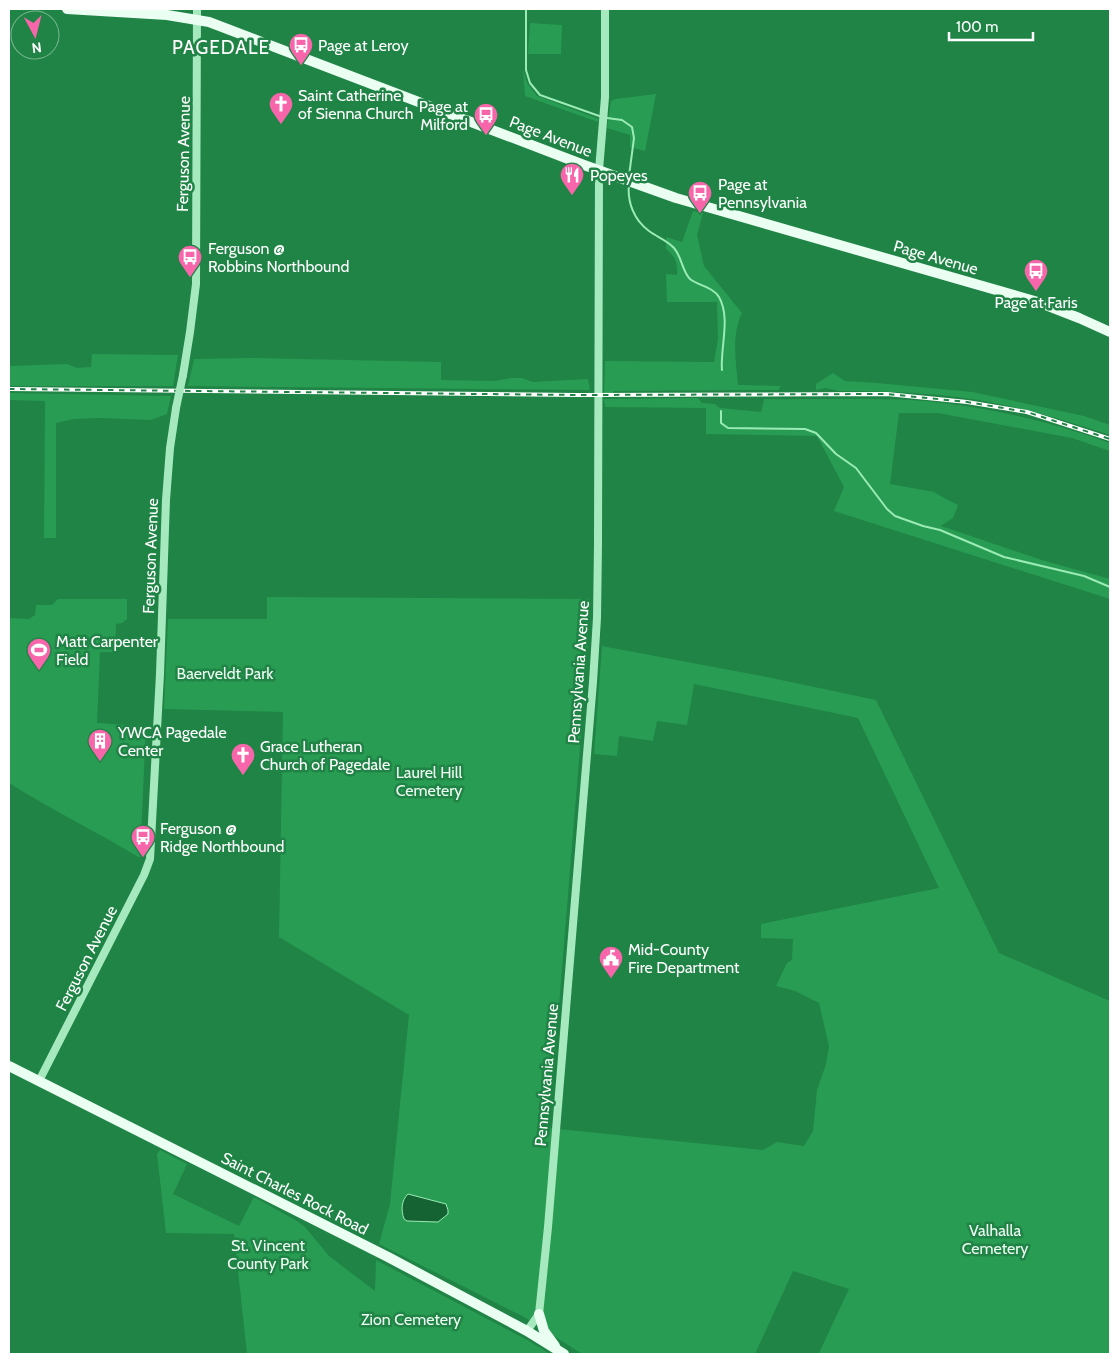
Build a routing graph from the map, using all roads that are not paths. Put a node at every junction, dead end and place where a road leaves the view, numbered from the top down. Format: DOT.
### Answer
graph roads {
  1 [pos="67,9"];
  2 [pos="605,9"];
  3 [pos="198,14"];
  4 [pos="599,170"];
  5 [pos="1110,332"];
  6 [pos="9,1066"];
  7 [pos="39,1081"];
  8 [pos="539,1314"];
  9 [pos="527,1331"];
  10 [pos="561,1353"];
  1 -- 3 [label="main road, Page Avenue"];
  2 -- 4 [label="street, Pennsylvania Avenue"];
  3 -- 4 [label="main road, Page Avenue"];
  3 -- 7 [label="street, Ferguson Avenue, bridge"];
  4 -- 5 [label="main road, Page Avenue"];
  4 -- 8 [label="street, Pennsylvania Avenue"];
  6 -- 7 [label="main road, Saint Charles Rock Road"];
  7 -- 9 [label="main road, Saint Charles Rock Road"];
  8 -- 9 [label="street, Pennsylvania Avenue"];
  8 -- 10 [label="main road"];
  9 -- 10 [label="main road, Saint Charles Rock Road"];
}
